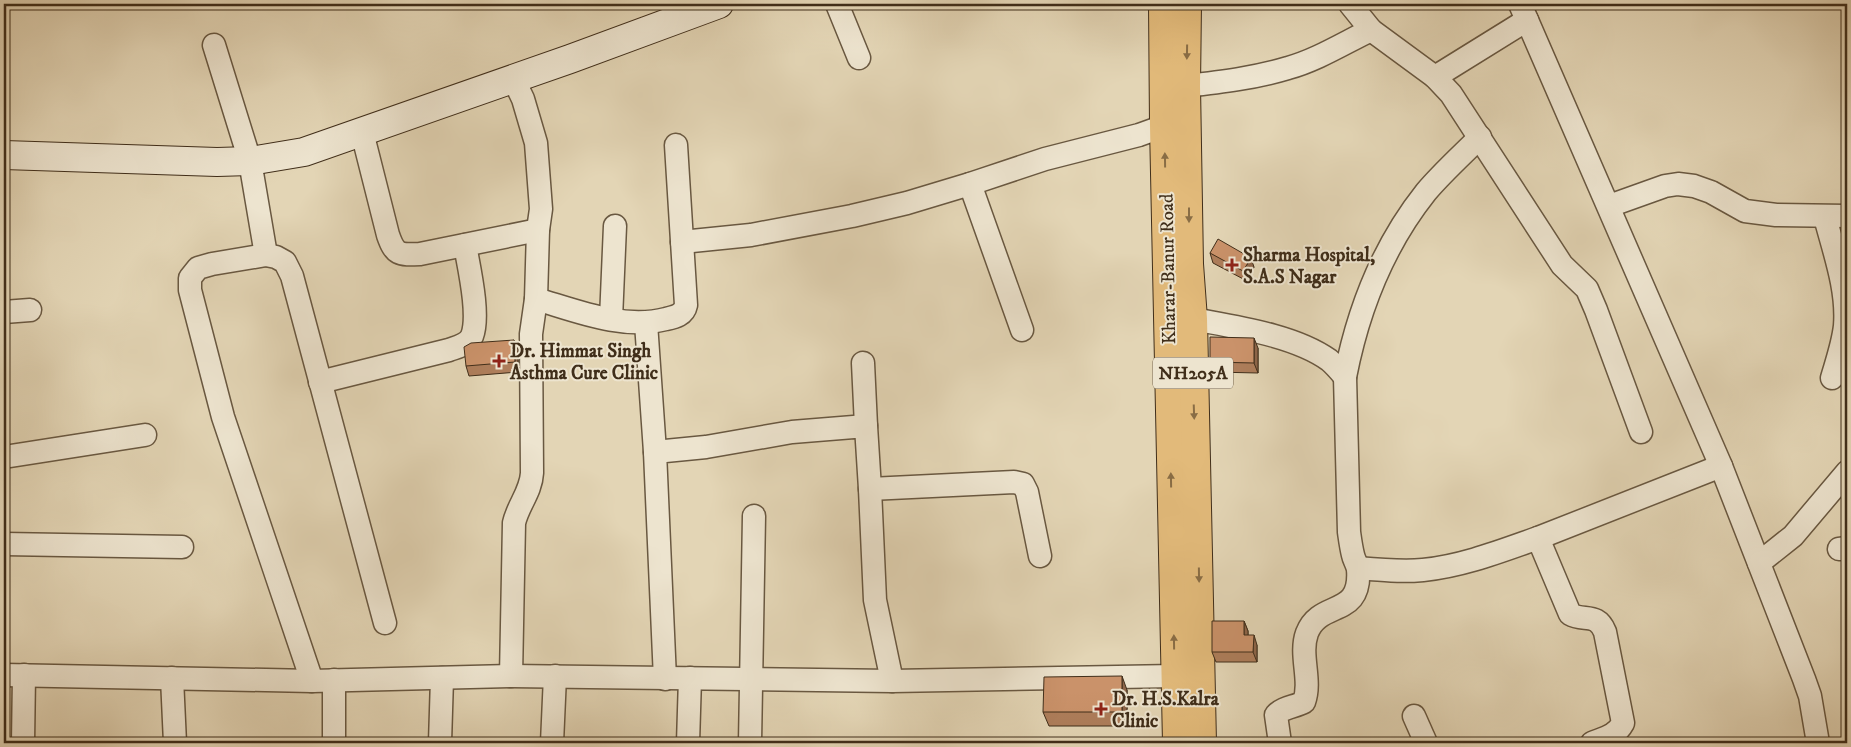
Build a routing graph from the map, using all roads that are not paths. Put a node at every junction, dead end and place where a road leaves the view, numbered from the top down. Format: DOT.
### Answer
graph roads {
  1 [pos="719,4"];
  2 [pos="837,4"];
  3 [pos="1163,4"];
  4 [pos="1187,4"];
  5 [pos="1350,4"];
  6 [pos="1524,12"];
  7 [pos="1371,30"];
  8 [pos="214,44"];
  9 [pos="859,58"];
  10 [pos="1436,77"];
  11 [pos="513,78"];
  12 [pos="1186,86"];
  13 [pos="1164,126"];
  14 [pos="362,132"];
  15 [pos="1480,137"];
  16 [pos="676,145"];
  17 [pos="4,155"];
  18 [pos="250,161"];
  19 [pos="970,184"];
  20 [pos="1609,206"];
  21 [pos="1836,216"];
  22 [pos="615,226"];
  23 [pos="538,230"];
  24 [pos="682,242"];
  25 [pos="465,245"];
  26 [pos="266,255"];
  27 [pos="536,299"];
  28 [pos="30,310"];
  29 [pos="4,312"];
  30 [pos="612,319"];
  31 [pos="1193,319"];
  32 [pos="646,323"];
  33 [pos="1022,330"];
  34 [pos="863,363"];
  35 [pos="1346,377"];
  36 [pos="1832,378"];
  37 [pos="320,382"];
  38 [pos="866,426"];
  39 [pos="1641,432"];
  40 [pos="145,435"];
  41 [pos="655,452"];
  42 [pos="4,457"];
  43 [pos="1721,466"];
  44 [pos="1847,472"];
  45 [pos="870,489"];
  46 [pos="754,516"];
  47 [pos="1538,538"];
  48 [pos="4,544"];
  49 [pos="182,548"];
  50 [pos="1040,556"];
  51 [pos="1759,563"];
  52 [pos="1358,568"];
  53 [pos="385,623"];
  54 [pos="14,675"];
  55 [pos="511,676"];
  56 [pos="555,676"];
  57 [pos="1175,676"];
  58 [pos="172,678"];
  59 [pos="442,678"];
  60 [pos="690,678"];
  61 [pos="665,679"];
  62 [pos="752,679"];
  63 [pos="334,680"];
  64 [pos="312,681"];
  65 [pos="892,681"];
  66 [pos="1414,716"];
  67 [pos="23,743"];
  68 [pos="175,743"];
  69 [pos="334,743"];
  70 [pos="440,743"];
  71 [pos="552,743"];
  72 [pos="688,743"];
  73 [pos="750,743"];
  74 [pos="1177,743"];
  75 [pos="1202,743"];
  76 [pos="1280,743"];
  77 [pos="1426,743"];
  78 [pos="1592,743"];
  79 [pos="1818,743"];
  1 -- 11 [label="street"];
  2 -- 9 [label="street"];
  3 -- 13 [label="highway, Kharar-Banur Road / NH205A"];
  4 -- 12 [label="highway, NH205A, one-way"];
  5 -- 7 [label="street"];
  6 -- 10 [label="street"];
  6 -- 20 [label="street"];
  7 -- 10 [label="street"];
  7 -- 12 [label="street"];
  8 -- 18 [label="street"];
  10 -- 15 [label="street"];
  11 -- 14 [label="street"];
  11 -- 23 [label="street"];
  12 -- 31 [label="highway, NH205A, one-way"];
  13 -- 19 [label="street"];
  57 -- 13 [label="highway, Kharar-Banur Road / NH205A, one-way"];
  14 -- 18 [label="street"];
  14 -- 25 [label="street"];
  15 -- 35 [label="street"];
  15 -- 39 [label="street"];
  16 -- 24 [label="street"];
  17 -- 18 [label="street"];
  18 -- 26 [label="street"];
  19 -- 24 [label="street"];
  19 -- 33 [label="street"];
  20 -- 21 [label="street"];
  20 -- 43 [label="street"];
  21 -- 36 [label="street"];
  22 -- 30 [label="street"];
  23 -- 25 [label="street"];
  23 -- 27 [label="street"];
  24 -- 32 [label="street"];
  25 -- 37 [label="street"];
  26 -- 37 [label="street"];
  26 -- 64 [label="street"];
  27 -- 30 [label="street"];
  27 -- 55 [label="street"];
  28 -- 29 [label="street"];
  30 -- 32 [label="street"];
  31 -- 35 [label="street"];
  31 -- 75 [label="highway, NH205A, one-way"];
  32 -- 41 [label="street"];
  34 -- 38 [label="street"];
  35 -- 52 [label="street"];
  37 -- 53 [label="street"];
  38 -- 41 [label="street"];
  38 -- 45 [label="street"];
  40 -- 42 [label="street"];
  41 -- 61 [label="street"];
  43 -- 47 [label="street"];
  43 -- 51 [label="street"];
  44 -- 51 [label="street"];
  45 -- 50 [label="street"];
  45 -- 65 [label="street"];
  46 -- 62 [label="street"];
  47 -- 52 [label="street"];
  47 -- 78 [label="street"];
  48 -- 49 [label="street"];
  51 -- 79 [label="street"];
  52 -- 76 [label="street"];
  54 -- 58 [label="street"];
  54 -- 67 [label="street"];
  55 -- 56 [label="street"];
  55 -- 59 [label="street"];
  56 -- 61 [label="street"];
  56 -- 71 [label="street"];
  57 -- 65 [label="street"];
  57 -- 74 [label="highway, Kharar-Banur Road / NH205A"];
  58 -- 64 [label="street"];
  58 -- 68 [label="street"];
  59 -- 63 [label="street"];
  59 -- 70 [label="street"];
  60 -- 61 [label="street"];
  60 -- 62 [label="street"];
  60 -- 72 [label="street"];
  62 -- 65 [label="street"];
  62 -- 73 [label="street"];
  63 -- 64 [label="street"];
  63 -- 69 [label="street"];
  66 -- 77 [label="street"];
}
